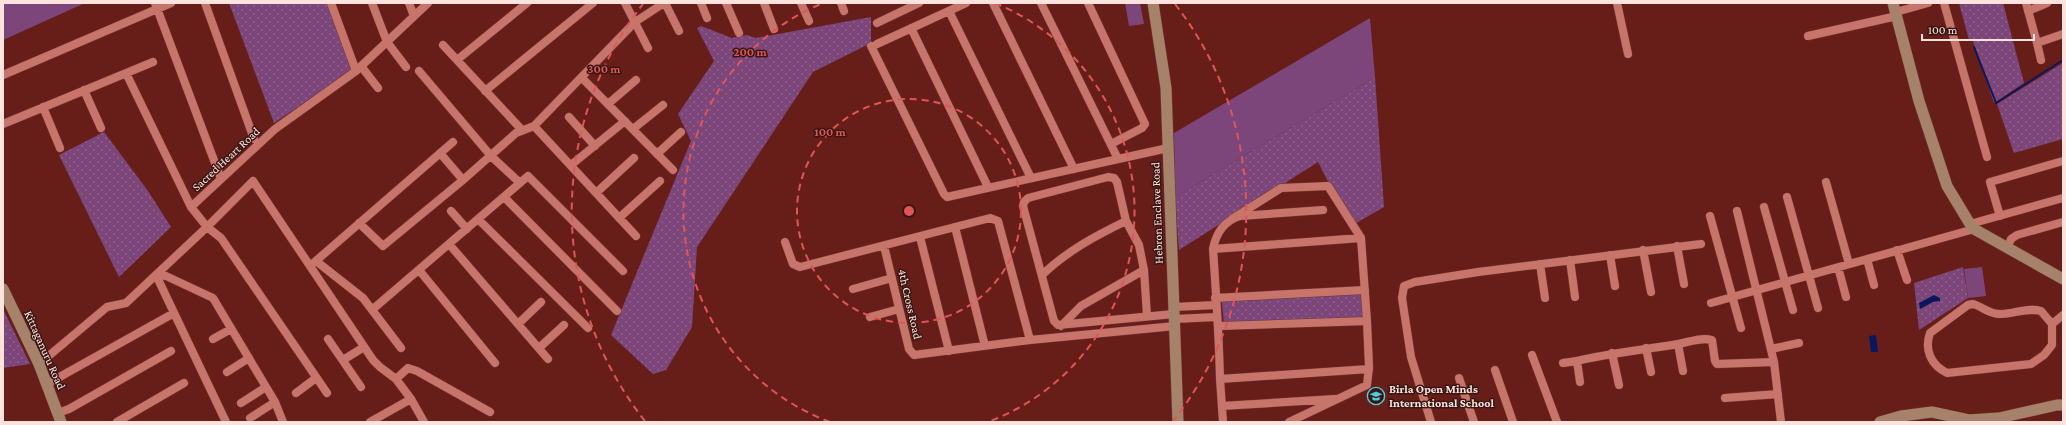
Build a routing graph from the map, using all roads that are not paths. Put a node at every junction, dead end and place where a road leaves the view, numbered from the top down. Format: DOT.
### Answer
graph roads {
  1 [pos="171,3"];
  2 [pos="206,3"];
  3 [pos="331,3"];
  4 [pos="372,3"];
  5 [pos="409,3"];
  6 [pos="428,3"];
  7 [pos="527,3"];
  8 [pos="593,3"];
  9 [pos="625,3"];
  10 [pos="664,3"];
  11 [pos="701,3"];
  12 [pos="726,3"];
  13 [pos="764,3"];
  14 [pos="801,3"];
  15 [pos="841,3"];
  16 [pos="919,3"];
  17 [pos="966,3"];
  18 [pos="994,3"];
  19 [pos="1041,3"];
  20 [pos="1088,3"];
  21 [pos="1153,3"];
  22 [pos="1617,3"];
  23 [pos="1928,3"];
  24 [pos="1944,3"];
  25 [pos="2047,3"];
  26 [pos="156,6"];
  27 [pos="2027,7"];
  28 [pos="1895,10"];
  29 [pos="844,11"];
  30 [pos="949,11"];
  31 [pos="414,16"];
  32 [pos="707,18"];
  33 [pos="809,21"];
  34 [pos="635,22"];
  35 [pos="876,23"];
  36 [pos="911,28"];
  37 [pos="774,29"];
  38 [pos="679,31"];
  39 [pos="739,32"];
  40 [pos="2063,34"];
  41 [pos="1808,36"];
  42 [pos="387,42"];
  43 [pos="2037,43"];
  44 [pos="444,45"];
  45 [pos="648,48"];
  46 [pos="1628,54"];
  47 [pos="457,60"];
  48 [pos="2041,60"];
  49 [pos="153,62"];
  50 [pos="406,67"];
  51 [pos="359,69"];
  52 [pos="419,71"];
  53 [pos="126,73"];
  54 [pos="3,75"];
  55 [pos="582,78"];
  56 [pos="636,80"];
  57 [pos="378,88"];
  58 [pos="84,90"];
  59 [pos="485,90"];
  60 [pos="608,104"];
  61 [pos="663,105"];
  62 [pos="43,107"];
  63 [pos="569,117"];
  64 [pos="625,121"];
  65 [pos="3,124"];
  66 [pos="534,126"];
  67 [pos="101,128"];
  68 [pos="521,129"];
  69 [pos="633,129"];
  70 [pos="681,132"];
  71 [pos="254,139"];
  72 [pos="453,142"];
  73 [pos="1111,144"];
  74 [pos="595,146"];
  75 [pos="60,148"];
  76 [pos="1168,148"];
  77 [pos="440,153"];
  78 [pos="658,154"];
  79 [pos="491,156"];
  80 [pos="1988,157"];
  81 [pos="634,158"];
  82 [pos="1118,159"];
  83 [pos="2063,160"];
  84 [pos="571,165"];
  85 [pos="1074,169"];
  86 [pos="673,170"];
  87 [pos="1031,178"];
  88 [pos="222,179"];
  89 [pos="463,180"];
  90 [pos="660,181"];
  91 [pos="1826,182"];
  92 [pos="520,183"];
  93 [pos="988,187"];
  94 [pos="596,193"];
  95 [pos="504,197"];
  96 [pos="1787,197"];
  97 [pos="2063,198"];
  98 [pos="191,207"];
  99 [pos="1764,207"];
  100 [pos="1323,210"];
  101 [pos="1737,211"];
  102 [pos="451,212"];
  103 [pos="1710,216"];
  104 [pos="2000,216"];
  105 [pos="619,218"];
  106 [pos="1232,219"];
  107 [pos="479,220"];
  108 [pos="1126,221"];
  109 [pos="2063,222"];
  110 [pos="359,223"];
  111 [pos="1972,226"];
  112 [pos="207,227"];
  113 [pos="955,227"];
  114 [pos="467,229"];
  115 [pos="636,236"];
  116 [pos="920,238"];
  117 [pos="1361,238"];
  118 [pos="785,242"];
  119 [pos="450,244"];
  120 [pos="1701,244"];
  121 [pos="884,246"];
  122 [pos="1677,246"];
  123 [pos="2007,248"];
  124 [pos="1213,249"];
  125 [pos="1643,250"];
  126 [pos="1897,250"];
  127 [pos="1610,255"];
  128 [pos="1867,259"];
  129 [pos="1570,260"];
  130 [pos="313,264"];
  131 [pos="1540,264"];
  132 [pos="1849,264"];
  133 [pos="1838,267"];
  134 [pos="419,270"];
  135 [pos="1144,270"];
  136 [pos="623,271"];
  137 [pos="156,275"];
  138 [pos="1042,275"];
  139 [pos="1809,275"];
  140 [pos="892,278"];
  141 [pos="2063,279"];
  142 [pos="1907,280"];
  143 [pos="1785,282"];
  144 [pos="1684,284"];
  145 [pos="1874,284"];
  146 [pos="1615,286"];
  147 [pos="3,289"];
  148 [pos="853,289"];
  149 [pos="1365,290"];
  150 [pos="1756,290"];
  151 [pos="1651,292"];
  152 [pos="1575,297"];
  153 [pos="1732,297"];
  154 [pos="1846,297"];
  155 [pos="1545,298"];
  156 [pos="541,302"];
  157 [pos="1215,302"];
  158 [pos="1711,303"];
  159 [pos="1818,308"];
  160 [pos="373,309"];
  161 [pos="899,309"];
  162 [pos="1793,310"];
  163 [pos="617,311"];
  164 [pos="174,313"];
  165 [pos="2063,315"];
  166 [pos="1147,316"];
  167 [pos="1217,316"];
  168 [pos="870,317"];
  169 [pos="1174,317"];
  170 [pos="1367,321"];
  171 [pos="518,324"];
  172 [pos="2052,324"];
  173 [pos="564,325"];
  174 [pos="1061,326"];
  175 [pos="1219,326"];
  176 [pos="588,328"];
  177 [pos="1741,328"];
  178 [pos="231,329"];
  179 [pos="213,339"];
  180 [pos="328,339"];
  181 [pos="1030,340"];
  182 [pos="1799,343"];
  183 [pos="1678,344"];
  184 [pos="985,346"];
  185 [pos="364,347"];
  186 [pos="402,348"];
  187 [pos="538,348"];
  188 [pos="1646,348"];
  189 [pos="1771,349"];
  190 [pos="171,351"];
  191 [pos="949,351"];
  192 [pos="1612,353"];
  193 [pos="1532,355"];
  194 [pos="248,358"];
  195 [pos="548,359"];
  196 [pos="343,360"];
  197 [pos="1577,361"];
  198 [pos="1774,362"];
  199 [pos="495,363"];
  200 [pos="1563,363"];
  201 [pos="39,364"];
  202 [pos="1369,369"];
  203 [pos="1495,370"];
  204 [pos="1683,371"];
  205 [pos="227,372"];
  206 [pos="1651,372"];
  207 [pos="316,378"];
  208 [pos="1459,378"];
  209 [pos="396,379"];
  210 [pos="1220,379"];
  211 [pos="1580,382"];
  212 [pos="184,383"];
  213 [pos="47,384"];
  214 [pos="1618,385"];
  215 [pos="266,387"];
  216 [pos="361,387"];
  217 [pos="327,392"];
  218 [pos="296,393"];
  219 [pos="1778,394"];
  220 [pos="1339,398"];
  221 [pos="1725,398"];
  222 [pos="411,399"];
  223 [pos="275,402"];
  224 [pos="241,403"];
  225 [pos="2063,405"];
  226 [pos="1222,406"];
  227 [pos="490,412"];
  228 [pos="60,418"];
  229 [pos="250,418"];
  230 [pos="2000,420"];
  231 [pos="117,422"];
  232 [pos="226,422"];
  233 [pos="283,422"];
  234 [pos="370,422"];
  235 [pos="424,422"];
  236 [pos="1178,422"];
  237 [pos="1223,422"];
  238 [pos="1289,422"];
  239 [pos="1431,422"];
  240 [pos="1474,422"];
  241 [pos="1513,422"];
  242 [pos="1558,422"];
  243 [pos="1781,422"];
  244 [pos="1880,422"];
  1 -- 26 [label="street"];
  2 -- 71 [label="street"];
  3 -- 51 [label="street"];
  4 -- 42 [label="street"];
  5 -- 31 [label="street"];
  6 -- 31 [label="street, Sacred Heart Road"];
  7 -- 47 [label="street"];
  8 -- 59 [label="street"];
  9 -- 34 [label="street"];
  10 -- 34 [label="street"];
  10 -- 38 [label="street"];
  11 -- 32 [label="street"];
  12 -- 39 [label="street"];
  13 -- 37 [label="street"];
  14 -- 33 [label="street"];
  15 -- 29 [label="street"];
  16 -- 35 [label="street"];
  17 -- 30 [label="street"];
  18 -- 85 [label="street"];
  19 -- 73 [label="street"];
  20 -- 73 [label="street"];
  21 -- 76 [label="street, Hebron Enclave Road"];
  22 -- 46 [label="street"];
  23 -- 28 [label="street"];
  24 -- 80 [label="street"];
  25 -- 27 [label="street"];
  26 -- 54 [label="street"];
  26 -- 88 [label="street"];
  27 -- 43 [label="street"];
  28 -- 41 [label="street"];
  28 -- 111 [label="street"];
  30 -- 36 [label="street"];
  30 -- 87 [label="street"];
  31 -- 42 [label="street, Sacred Heart Road"];
  34 -- 45 [label="street"];
  34 -- 55 [label="street"];
  36 -- 93 [label="street"];
  36 -- 93 [label="street"];
  40 -- 43 [label="street"];
  42 -- 50 [label="street"];
  42 -- 51 [label="street, Sacred Heart Road"];
  43 -- 48 [label="street"];
  44 -- 47 [label="street"];
  47 -- 59 [label="street"];
  49 -- 53 [label="street"];
  51 -- 57 [label="street"];
  51 -- 88 [label="street, Sacred Heart Road"];
  52 -- 79 [label="street"];
  53 -- 58 [label="street"];
  53 -- 98 [label="street"];
  55 -- 60 [label="street"];
  55 -- 66 [label="street"];
  56 -- 60 [label="street"];
  58 -- 62 [label="street"];
  58 -- 67 [label="street"];
  59 -- 68 [label="street"];
  60 -- 64 [label="street"];
  61 -- 69 [label="street"];
  62 -- 65 [label="street"];
  62 -- 75 [label="street"];
  63 -- 74 [label="street"];
  64 -- 69 [label="street"];
  64 -- 74 [label="street"];
  66 -- 68 [label="street"];
  66 -- 84 [label="street"];
  68 -- 79 [label="street"];
  69 -- 78 [label="street"];
  70 -- 78 [label="street"];
  72 -- 77 [label="street"];
  73 -- 82 [label="street"];
  74 -- 84 [label="street"];
  76 -- 82 [label="street"];
  76 -- 169 [label="street, Hebron Enclave Road"];
  77 -- 89 [label="street"];
  77 -- 110 [label="street"];
  78 -- 86 [label="street"];
  79 -- 89 [label="street"];
  79 -- 92 [label="street"];
  81 -- 94 [label="street"];
  82 -- 85 [label="street"];
  83 -- 104 [label="street"];
  84 -- 94 [label="street"];
  85 -- 87 [label="street"];
  87 -- 93 [label="street"];
  88 -- 98 [label="street, Sacred Heart Road"];
  89 -- 110 [label="street"];
  90 -- 105 [label="street"];
  91 -- 132 [label="street"];
  92 -- 95 [label="street"];
  92 -- 136 [label="street"];
  94 -- 105 [label="street"];
  95 -- 107 [label="street"];
  95 -- 163 [label="street"];
  96 -- 139 [label="street"];
  97 -- 104 [label="street"];
  98 -- 112 [label="street, Sacred Heart Road"];
  99 -- 143 [label="street"];
  100 -- 106 [label="street"];
  101 -- 150 [label="street"];
  102 -- 114 [label="street"];
  103 -- 153 [label="street"];
  104 -- 111 [label="street"];
  105 -- 115 [label="street"];
  106 -- 117 [label="street"];
  106 -- 124 [label="street"];
  107 -- 114 [label="street"];
  107 -- 176 [label="street"];
  108 -- 135 [label="street"];
  108 -- 138 [label="street"];
  108 -- 138 [label="street"];
  109 -- 123 [label="street"];
  110 -- 130 [label="street"];
  111 -- 123 [label="street"];
  111 -- 126 [label="street"];
  112 -- 130 [label="street"];
  112 -- 137 [label="street"];
  112 -- 207 [label="street, Sacred Heart Road"];
  113 -- 116 [label="street"];
  113 -- 181 [label="street"];
  113 -- 184 [label="street"];
  114 -- 119 [label="street"];
  116 -- 121 [label="street"];
  116 -- 191 [label="street"];
  117 -- 124 [label="street"];
  117 -- 149 [label="street"];
  118 -- 121 [label="street"];
  119 -- 134 [label="street"];
  119 -- 171 [label="street"];
  120 -- 122 [label="street"];
  121 -- 140 [label="street, 4th Cross Road"];
  122 -- 125 [label="street"];
  122 -- 144 [label="street"];
  123 -- 141 [label="street"];
  124 -- 157 [label="street"];
  125 -- 127 [label="street"];
  125 -- 151 [label="street"];
  126 -- 128 [label="street"];
  126 -- 142 [label="street"];
  127 -- 129 [label="street"];
  127 -- 146 [label="street"];
  128 -- 132 [label="street"];
  128 -- 145 [label="street"];
  129 -- 131 [label="street"];
  129 -- 152 [label="street"];
  130 -- 160 [label="street"];
  130 -- 185 [label="street"];
  131 -- 155 [label="street"];
  131 -- 239 [label="street"];
  132 -- 133 [label="street"];
  133 -- 139 [label="street"];
  133 -- 154 [label="street"];
  134 -- 160 [label="street"];
  134 -- 199 [label="street"];
  135 -- 166 [label="street"];
  135 -- 174 [label="street"];
  137 -- 164 [label="street"];
  137 -- 178 [label="street"];
  137 -- 201 [label="street"];
  138 -- 174 [label="street"];
  139 -- 143 [label="street"];
  139 -- 159 [label="street"];
  140 -- 148 [label="street"];
  140 -- 161 [label="street, 4th Cross Road"];
  143 -- 150 [label="street"];
  143 -- 162 [label="street"];
  147 -- 201 [label="street, Kittaganuru Road"];
  149 -- 157 [label="street"];
  149 -- 170 [label="street"];
  150 -- 153 [label="street"];
  150 -- 189 [label="street"];
  153 -- 158 [label="street"];
  153 -- 177 [label="street"];
  156 -- 171 [label="street"];
  157 -- 167 [label="street"];
  157 -- 169 [label="street"];
  160 -- 186 [label="street"];
  161 -- 168 [label="street"];
  161 -- 191 [label="street, 4th Cross Road"];
  164 -- 213 [label="street"];
  164 -- 232 [label="street"];
  165 -- 172 [label="street"];
  166 -- 169 [label="street"];
  166 -- 174 [label="street"];
  167 -- 169 [label="street"];
  167 -- 175 [label="street"];
  169 -- 181 [label="street"];
  169 -- 236 [label="street, Hebron Enclave Road"];
  170 -- 175 [label="street"];
  170 -- 202 [label="street"];
  171 -- 187 [label="street"];
  172 -- 172 [label="street"];
  173 -- 187 [label="street"];
  175 -- 210 [label="street"];
  178 -- 179 [label="street"];
  178 -- 194 [label="street"];
  180 -- 196 [label="street"];
  181 -- 184 [label="street"];
  182 -- 189 [label="street"];
  183 -- 188 [label="street"];
  183 -- 198 [label="street"];
  183 -- 204 [label="street"];
  184 -- 191 [label="street"];
  185 -- 196 [label="street"];
  185 -- 209 [label="street"];
  187 -- 195 [label="street"];
  188 -- 192 [label="street"];
  188 -- 206 [label="street"];
  189 -- 198 [label="street"];
  190 -- 228 [label="street"];
  192 -- 197 [label="street"];
  192 -- 214 [label="street"];
  193 -- 242 [label="street"];
  194 -- 205 [label="street"];
  194 -- 215 [label="street"];
  196 -- 216 [label="street"];
  197 -- 200 [label="street"];
  197 -- 211 [label="street"];
  198 -- 219 [label="street"];
  201 -- 213 [label="street, Kittaganuru Road"];
  202 -- 210 [label="street"];
  202 -- 220 [label="street"];
  203 -- 241 [label="street"];
  207 -- 217 [label="street, Sacred Heart Road"];
  207 -- 218 [label="street"];
  208 -- 240 [label="street"];
  209 -- 222 [label="street"];
  209 -- 227 [label="street"];
  210 -- 226 [label="street"];
  212 -- 231 [label="street"];
  213 -- 228 [label="street, Kittaganuru Road"];
  215 -- 223 [label="street"];
  215 -- 224 [label="street"];
  219 -- 221 [label="street"];
  219 -- 243 [label="street"];
  220 -- 226 [label="street"];
  220 -- 238 [label="street"];
  222 -- 234 [label="street"];
  222 -- 235 [label="street"];
  223 -- 229 [label="street"];
  223 -- 233 [label="street"];
  225 -- 230 [label="street"];
  226 -- 237 [label="street"];
  230 -- 244 [label="street"];
}
